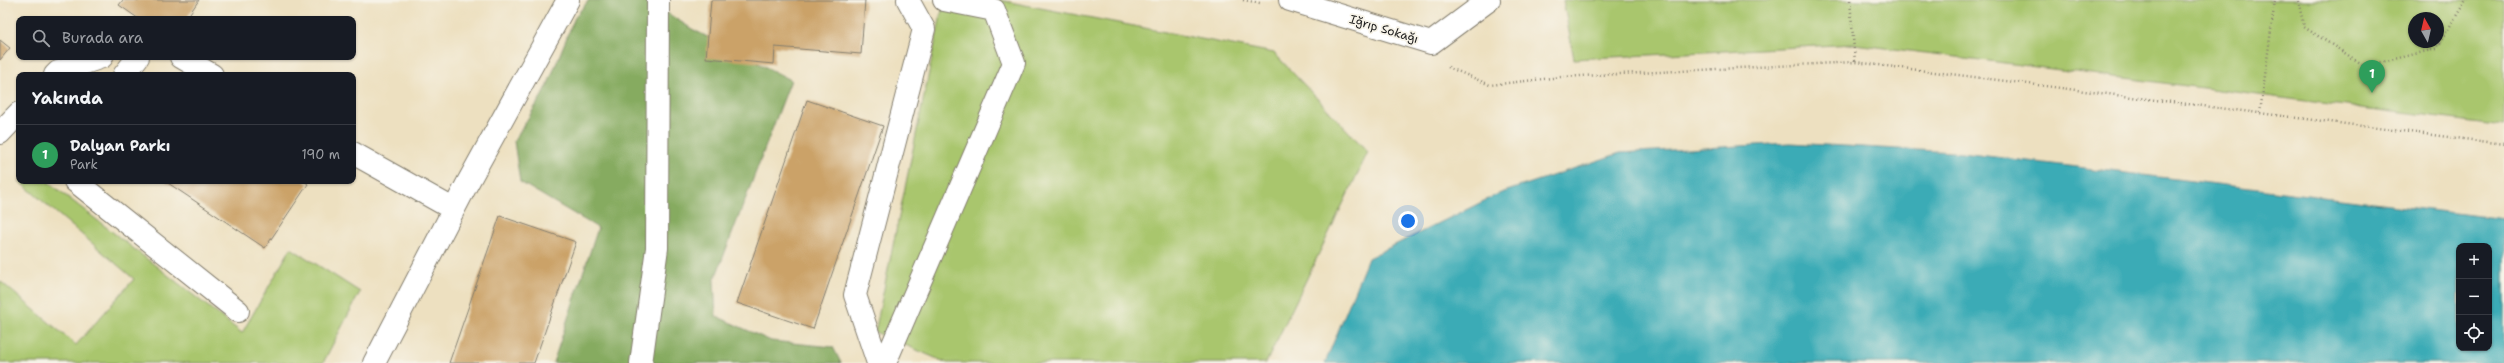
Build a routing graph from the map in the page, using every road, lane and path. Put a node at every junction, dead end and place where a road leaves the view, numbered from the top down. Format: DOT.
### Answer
graph roads {
  1 [pos="568,0"];
  2 [pos="658,0"];
  3 [pos="908,0"];
  4 [pos="944,0"];
  5 [pos="1290,0"];
  6 [pos="1490,0"];
  7 [pos="1850,0"];
  8 [pos="2275,0"];
  9 [pos="2298,0"];
  10 [pos="2466,0"];
  11 [pos="93,60"];
  12 [pos="136,60"];
  13 [pos="186,60"];
  14 [pos="1856,62"];
  15 [pos="58,72"];
  16 [pos="126,72"];
  17 [pos="207,72"];
  18 [pos="1561,77"];
  19 [pos="2260,113"];
  20 [pos="16,116"];
  21 [pos="0,133"];
  22 [pos="2504,144"];
  23 [pos="356,155"];
  24 [pos="79,184"];
  25 [pos="453,209"];
  26 [pos="238,311"];
  27 [pos="374,363"];
  28 [pos="641,363"];
  29 [pos="878,363"];
  30 [pos="885,363"];
  1 -- 25 [label="street"];
  2 -- 28 [label="street"];
  3 -- 29 [label="street"];
  4 -- 30 [label="street"];
  5 -- 6 [label="street, Iğrıp Sokağı"];
  7 -- 14 [label="path"];
  8 -- 19 [label="path"];
  9 -- 10 [label="path"];
  11 -- 15 [label="street"];
  12 -- 16 [label="street"];
  13 -- 17 [label="street"];
  14 -- 18 [label="path"];
  14 -- 19 [label="path"];
  19 -- 22 [label="path"];
  20 -- 21 [label="street"];
  23 -- 25 [label="street"];
  24 -- 26 [label="street"];
  25 -- 27 [label="street"];
}
